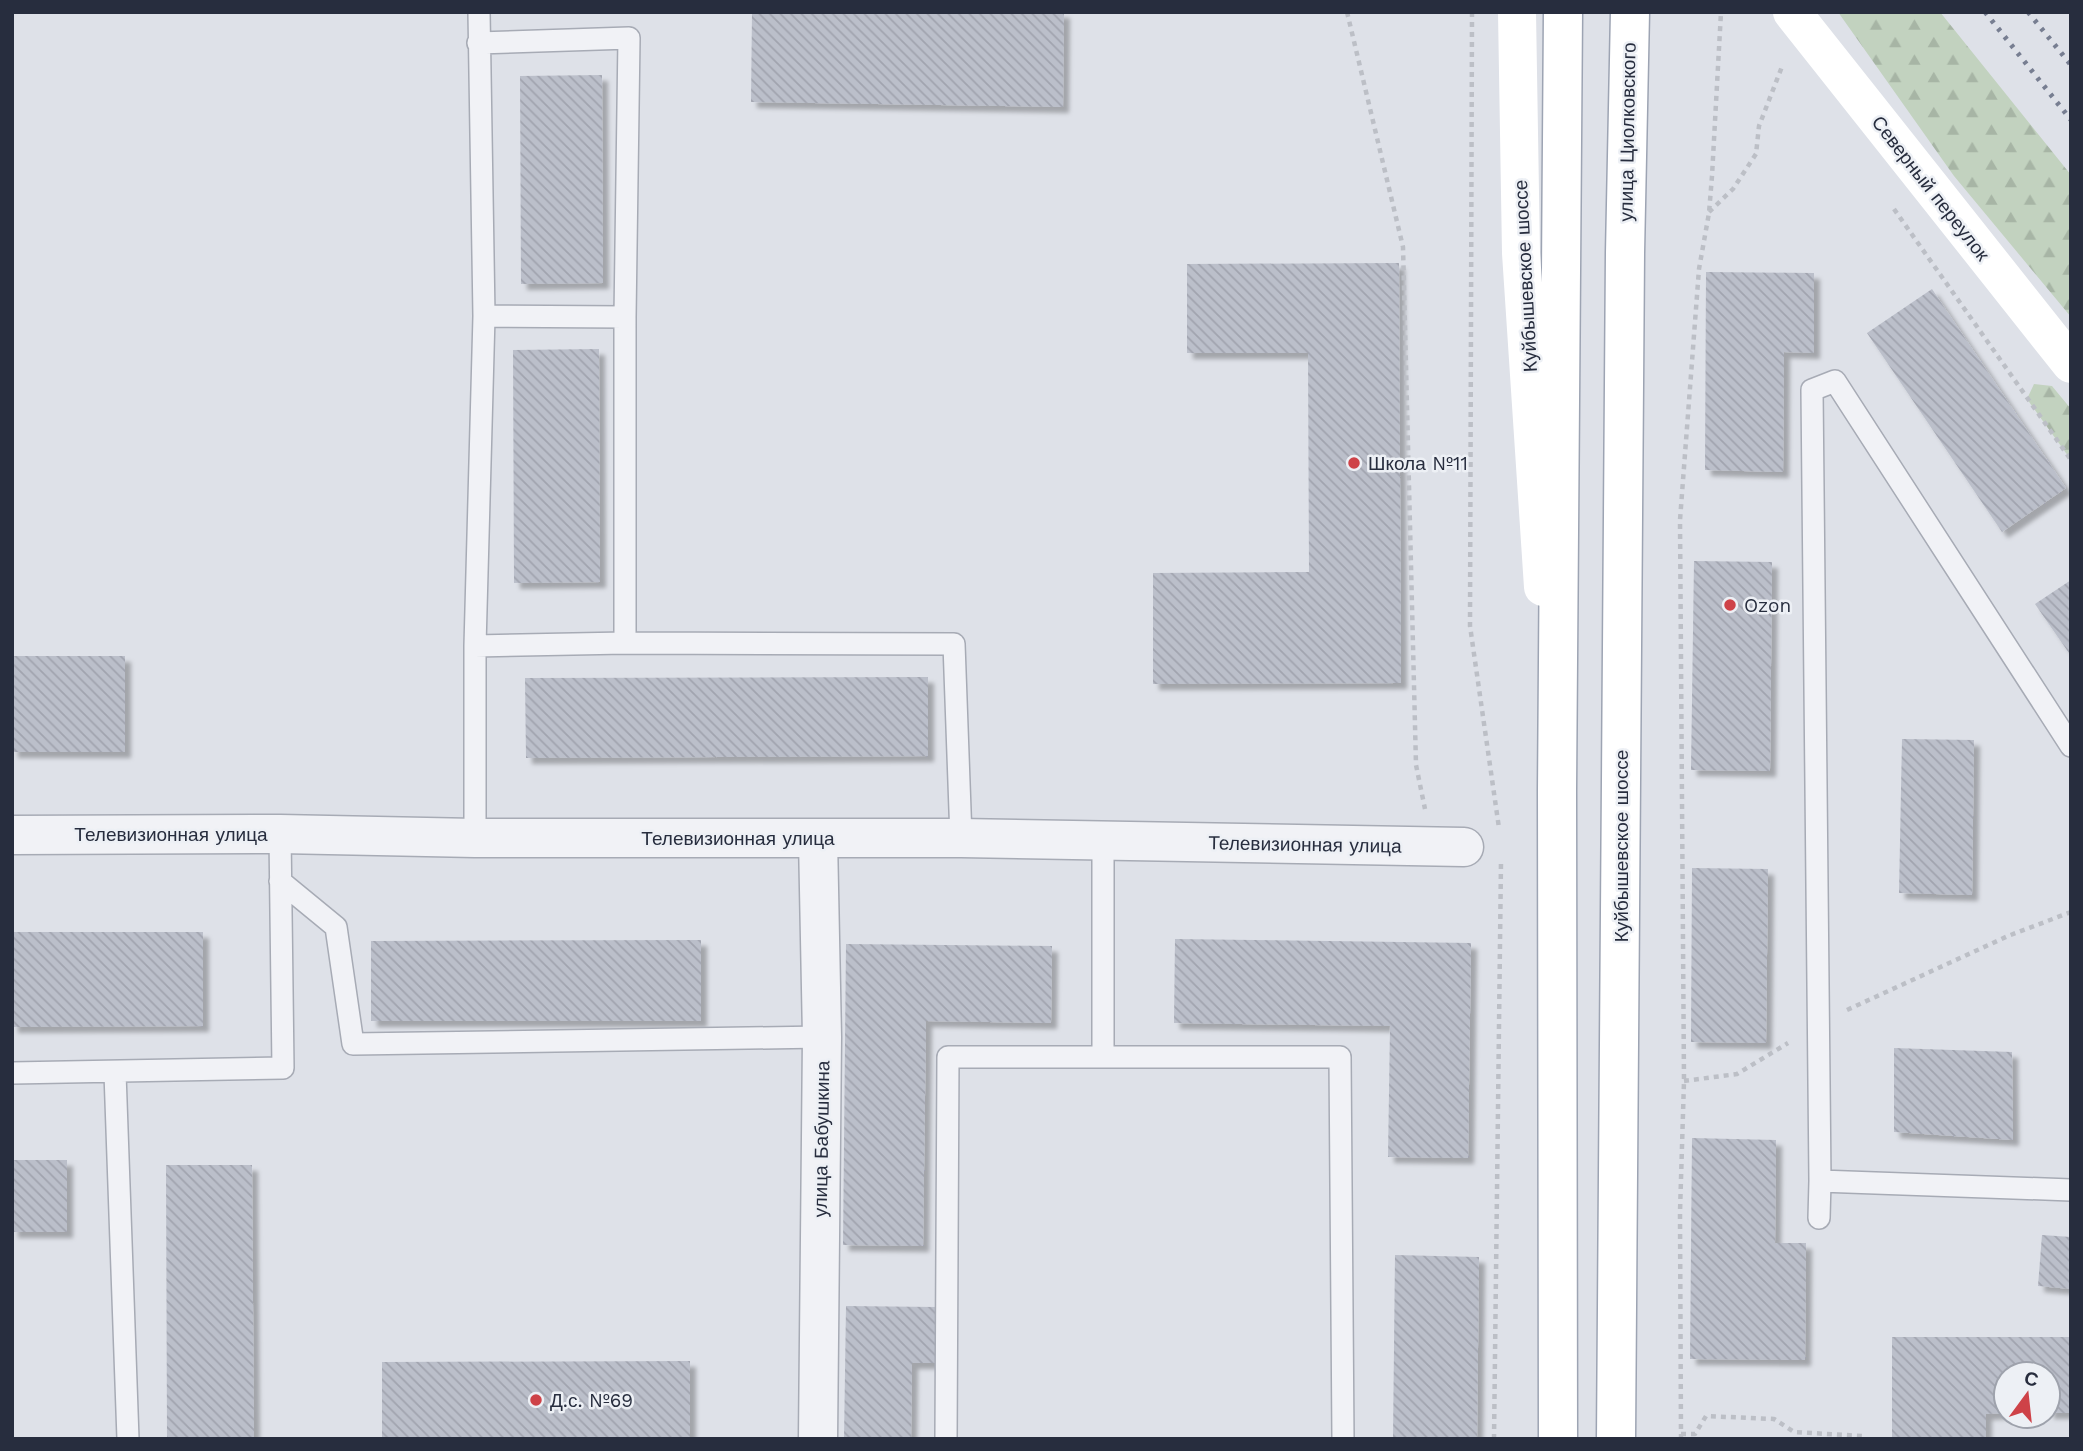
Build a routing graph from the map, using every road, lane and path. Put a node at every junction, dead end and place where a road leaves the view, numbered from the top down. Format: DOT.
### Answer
graph roads {
  1 [pos="479,12"];
  2 [pos="1347,12"];
  3 [pos="1472,12"];
  4 [pos="1517,12"];
  5 [pos="1563,12"];
  6 [pos="1630,12"];
  7 [pos="1721,12"];
  8 [pos="1792,12"];
  9 [pos="478,44"];
  10 [pos="1786,55"];
  11 [pos="1891,204"];
  12 [pos="1709,213"];
  13 [pos="1625,253"];
  14 [pos="484,316"];
  15 [pos="625,317"];
  16 [pos="2071,364"];
  17 [pos="2071,460"];
  18 [pos="625,643"];
  19 [pos="475,646"];
  20 [pos="2071,746"];
  21 [pos="1557,791"];
  22 [pos="1500,829"];
  23 [pos="280,834"];
  24 [pos="12,835"];
  25 [pos="475,838"];
  26 [pos="961,838"];
  27 [pos="818,839"];
  28 [pos="1103,842"];
  29 [pos="1448,847"];
  30 [pos="1501,856"];
  31 [pos="280,881"];
  32 [pos="2071,912"];
  33 [pos="1819,1024"];
  34 [pos="822,1037"];
  35 [pos="1103,1055"];
  36 [pos="12,1073"];
  37 [pos="115,1073"];
  38 [pos="1684,1081"];
  39 [pos="1820,1181"];
  40 [pos="2071,1190"];
  41 [pos="1818,1218"];
  42 [pos="1794,1432"];
  43 [pos="1681,1436"];
  44 [pos="1697,1436"];
  45 [pos="1862,1436"];
  46 [pos="128,1439"];
  47 [pos="818,1439"];
  48 [pos="946,1439"];
  49 [pos="1343,1439"];
  50 [pos="1494,1439"];
  51 [pos="1558,1439"];
  52 [pos="1616,1439"];
  53 [pos="1788,1439"];
  1 -- 9 [label="lane"];
  2 -- 29 [label="path"];
  3 -- 22 [label="path"];
  4 -- 21 [label="main road, Куйбышевское шоссе"];
  5 -- 21 [label="main road, Куйбышевское шоссе"];
  6 -- 13 [label="main road, улица Циолковского"];
  7 -- 12 [label="path"];
  8 -- 16 [label="main road, Северный переулок"];
  9 -- 14 [label="lane"];
  9 -- 15 [label="lane"];
  10 -- 12 [label="path"];
  11 -- 17 [label="path"];
  12 -- 38 [label="path"];
  13 -- 52 [label="main road, Куйбышевское шоссе"];
  14 -- 15 [label="lane"];
  14 -- 19 [label="lane"];
  15 -- 18 [label="lane"];
  18 -- 19 [label="lane"];
  18 -- 26 [label="lane"];
  19 -- 25 [label="lane"];
  20 -- 33 [label="lane"];
  21 -- 51 [label="main road, Куйбышевское шоссе"];
  23 -- 24 [label="street, Телевизионная улица"];
  23 -- 25 [label="street, Телевизионная улица"];
  23 -- 31 [label="lane"];
  25 -- 27 [label="street, Телевизионная улица"];
  26 -- 27 [label="street, Телевизионная улица"];
  26 -- 28 [label="street, Телевизионная улица"];
  27 -- 34 [label="street, улица Бабушкина"];
  28 -- 29 [label="street, Телевизионная улица"];
  28 -- 35 [label="lane"];
  30 -- 50 [label="path"];
  31 -- 34 [label="lane"];
  31 -- 37 [label="lane"];
  32 -- 33 [label="path"];
  33 -- 38 [label="path"];
  33 -- 39 [label="lane"];
  34 -- 47 [label="street, улица Бабушкина"];
  35 -- 48 [label="lane"];
  35 -- 49 [label="lane"];
  36 -- 37 [label="lane"];
  37 -- 46 [label="lane"];
  38 -- 43 [label="path"];
  39 -- 40 [label="lane"];
  39 -- 41 [label="lane"];
  42 -- 44 [label="path"];
  42 -- 45 [label="path"];
  42 -- 53 [label="path"];
  43 -- 44 [label="path"];
}
